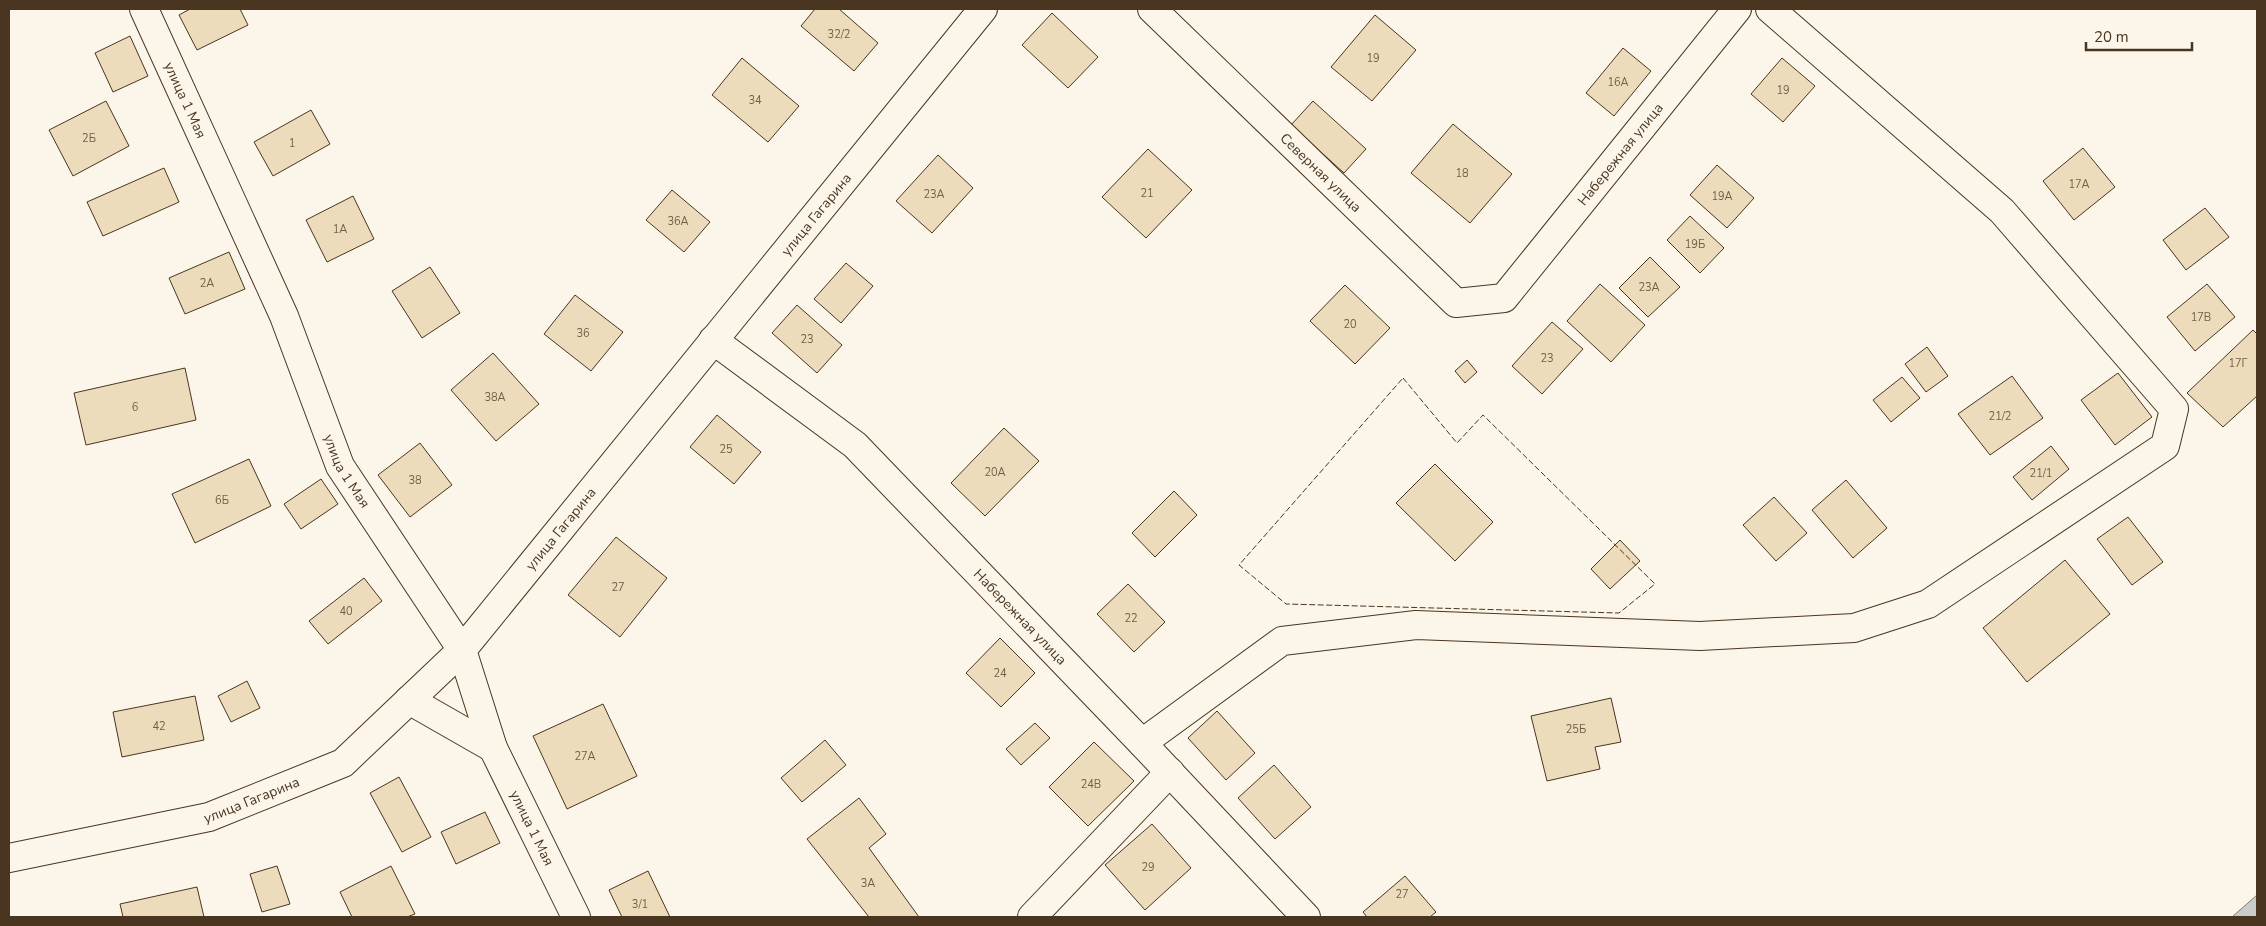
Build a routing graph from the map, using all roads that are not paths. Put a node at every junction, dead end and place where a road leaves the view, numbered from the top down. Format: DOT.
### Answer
graph roads {
  1 [pos="144,9"];
  2 [pos="983,9"];
  3 [pos="1152,9"];
  4 [pos="1737,9"];
  5 [pos="1770,9"];
  6 [pos="1504,298"];
  7 [pos="713,340"];
  8 [pos="462,650"];
  9 [pos="408,700"];
  10 [pos="1142,743"];
  11 [pos="493,748"];
  12 [pos="1170,772"];
  13 [pos="9,858"];
  14 [pos="576,917"];
  15 [pos="1032,917"];
  16 [pos="1306,917"];
  1 -- 8 [label="street, улица 1 Мая"];
  2 -- 7 [label="street, улица Гагарина"];
  3 -- 6 [label="street, Северная улица"];
  4 -- 6 [label="street, Набережная улица"];
  5 -- 10 [label="street"];
  7 -- 8 [label="street, улица Гагарина"];
  7 -- 10 [label="street, Набережная улица"];
  8 -- 9 [label="street, улица Гагарина"];
  8 -- 11 [label="street, улица 1 Мая"];
  9 -- 11 [label="street"];
  9 -- 13 [label="street, улица Гагарина"];
  10 -- 12 [label="street, Набережная улица"];
  11 -- 14 [label="street, улица 1 Мая"];
  12 -- 15 [label="street"];
  12 -- 16 [label="street, Набережная улица"];
}
